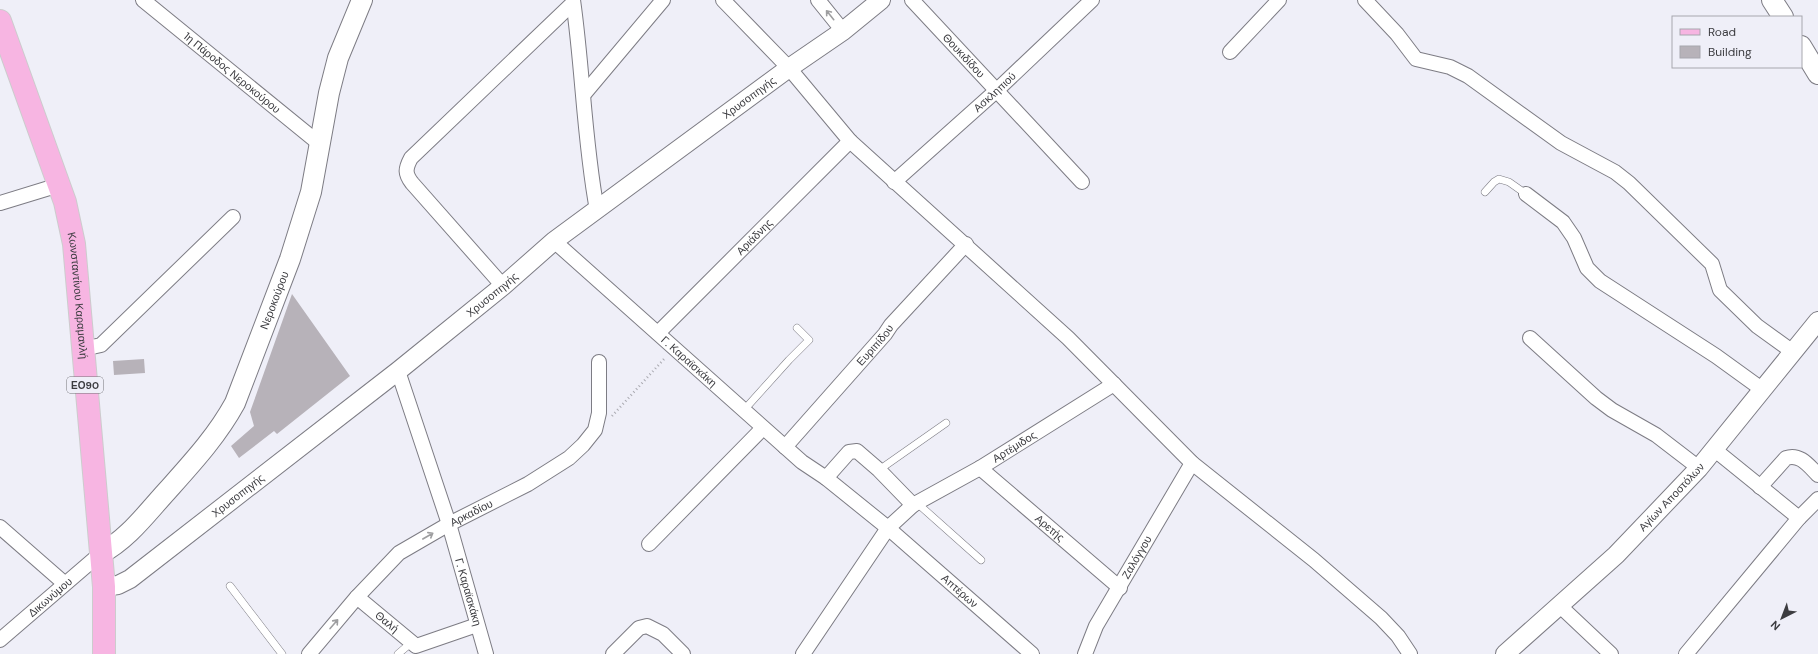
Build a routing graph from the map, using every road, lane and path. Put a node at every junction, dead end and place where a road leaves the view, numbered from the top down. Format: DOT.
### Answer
graph roads {
  1 [pos="143,0"];
  2 [pos="362,0"];
  3 [pos="664,0"];
  4 [pos="723,0"];
  5 [pos="818,0"];
  6 [pos="881,0"];
  7 [pos="912,0"];
  8 [pos="1092,0"];
  9 [pos="1280,0"];
  10 [pos="1366,0"];
  11 [pos="1772,0"];
  12 [pos="573,2"];
  13 [pos="1782,16"];
  14 [pos="0,21"];
  15 [pos="842,31"];
  16 [pos="1802,48"];
  17 [pos="1230,52"];
  18 [pos="789,68"];
  19 [pos="1818,74"];
  20 [pos="996,91"];
  21 [pos="584,94"];
  22 [pos="850,141"];
  23 [pos="321,145"];
  24 [pos="894,182"];
  25 [pos="1082,182"];
  26 [pos="59,185"];
  27 [pos="1485,192"];
  28 [pos="1526,194"];
  29 [pos="0,203"];
  30 [pos="597,210"];
  31 [pos="233,217"];
  32 [pos="554,241"];
  33 [pos="966,244"];
  34 [pos="503,286"];
  35 [pos="1818,321"];
  36 [pos="797,328"];
  37 [pos="658,333"];
  38 [pos="1530,338"];
  39 [pos="675,348"];
  40 [pos="83,349"];
  41 [pos="1793,352"];
  42 [pos="599,362"];
  43 [pos="398,370"];
  44 [pos="1114,384"];
  45 [pos="1763,390"];
  46 [pos="744,410"];
  47 [pos="946,423"];
  48 [pos="763,428"];
  49 [pos="595,430"];
  50 [pos="785,447"];
  51 [pos="1715,450"];
  52 [pos="1192,463"];
  53 [pos="980,468"];
  54 [pos="1699,468"];
  55 [pos="879,470"];
  56 [pos="1818,475"];
  57 [pos="826,478"];
  58 [pos="1760,487"];
  59 [pos="1818,499"];
  60 [pos="915,504"];
  61 [pos="1799,518"];
  62 [pos="449,524"];
  63 [pos="0,527"];
  64 [pos="888,528"];
  65 [pos="649,544"];
  66 [pos="100,554"];
  67 [pos="981,560"];
  68 [pos="64,583"];
  69 [pos="230,586"];
  70 [pos="104,587"];
  71 [pos="1120,588"];
  72 [pos="358,597"];
  73 [pos="1560,606"];
  74 [pos="478,625"];
  75 [pos="0,640"];
  76 [pos="414,644"];
  77 [pos="1089,652"];
  78 [pos="104,654"];
  79 [pos="282,654"];
  80 [pos="309,654"];
  81 [pos="398,654"];
  82 [pos="486,654"];
  83 [pos="613,654"];
  84 [pos="683,654"];
  85 [pos="803,654"];
  86 [pos="1032,654"];
  87 [pos="1410,654"];
  88 [pos="1505,654"];
  89 [pos="1611,654"];
  90 [pos="1686,654"];
  1 -- 23 [label="street, 1η Πάροδος Νεροκούρου"];
  2 -- 23 [label="main road, Νεροκούρου"];
  3 -- 21 [label="street"];
  4 -- 18 [label="street"];
  15 -- 5 [label="street, one-way"];
  6 -- 15 [label="street, Χρυσοπηγής"];
  7 -- 20 [label="street, Θουκιδίδου"];
  8 -- 20 [label="street, Ασκληπιού"];
  9 -- 17 [label="street"];
  10 -- 41 [label="street"];
  11 -- 13 [label="main road"];
  12 -- 21 [label="street"];
  12 -- 34 [label="street"];
  14 -- 26 [label="main road, Κωνσταντίνου Καραμανλή / ΕΟ90"];
  15 -- 18 [label="street, Χρυσοπηγής"];
  16 -- 19 [label="main road"];
  18 -- 22 [label="street"];
  18 -- 30 [label="street, Χρυσοπηγής"];
  20 -- 24 [label="street, Ασκληπιού"];
  20 -- 25 [label="street, Θουκιδίδου"];
  21 -- 30 [label="street"];
  22 -- 24 [label="street"];
  22 -- 37 [label="street, Αριάδνης"];
  23 -- 66 [label="main road, Νεροκούρου"];
  24 -- 33 [label="street"];
  26 -- 29 [label="street"];
  26 -- 40 [label="main road, Κωνσταντίνου Καραμανλή / ΕΟ90"];
  27 -- 28 [label="lane"];
  28 -- 45 [label="street"];
  30 -- 32 [label="street, Χρυσοπηγής"];
  31 -- 40 [label="street"];
  32 -- 34 [label="street, Χρυσοπηγής"];
  32 -- 37 [label="street, Γ. Καραϊσκάκη"];
  33 -- 44 [label="street"];
  33 -- 50 [label="street, Ευριπίδου"];
  34 -- 43 [label="street, Χρυσοπηγής"];
  35 -- 41 [label="street, Αγίων Αποστόλων"];
  36 -- 46 [label="lane"];
  37 -- 39 [label="street, Γ. Καραϊσκάκη"];
  38 -- 54 [label="street"];
  39 -- 46 [label="street, Γ. Καραϊσκάκη"];
  39 -- 49 [label="path"];
  40 -- 66 [label="main road, Κωνσταντίνου Καραμανλή / ΕΟ90"];
  41 -- 45 [label="street, Αγίων Αποστόλων"];
  42 -- 49 [label="street, Αρκαδίου"];
  43 -- 62 [label="street, Γ. Καραϊσκάκη"];
  43 -- 70 [label="street, Χρυσοπηγής"];
  44 -- 52 [label="street"];
  44 -- 53 [label="street, Αρτέμιδος"];
  45 -- 51 [label="street, Αγίων Αποστόλων"];
  46 -- 48 [label="street, Γ. Καραϊσκάκη"];
  47 -- 55 [label="lane"];
  48 -- 50 [label="street, Γ. Καραϊσκάκη"];
  48 -- 65 [label="street"];
  49 -- 62 [label="street, Αρκαδίου"];
  50 -- 57 [label="street, Γ. Καραϊσκάκη"];
  51 -- 54 [label="street, Αγίων Αποστόλων"];
  51 -- 58 [label="street"];
  52 -- 71 [label="street, Ζαλόγγου"];
  52 -- 87 [label="street"];
  53 -- 60 [label="street, Αρτέμιδος"];
  53 -- 71 [label="street, Αρετής"];
  54 -- 73 [label="street, Αγίων Αποστόλων"];
  55 -- 57 [label="street"];
  55 -- 60 [label="street"];
  56 -- 58 [label="street"];
  57 -- 64 [label="street, Γ. Καραϊσκάκη"];
  58 -- 61 [label="street"];
  59 -- 61 [label="street"];
  60 -- 64 [label="street"];
  60 -- 67 [label="lane"];
  61 -- 90 [label="street"];
  72 -- 62 [label="street, Αρκαδίου, one-way"];
  62 -- 74 [label="street, Γ. Καραϊσκάκη"];
  63 -- 68 [label="street"];
  64 -- 85 [label="street"];
  64 -- 86 [label="street, Απτέρων"];
  66 -- 68 [label="street, Δικωνύμου"];
  66 -- 70 [label="main road, Κωνσταντίνου Καραμανλή / ΕΟ90"];
  68 -- 75 [label="street, Δικωνύμου"];
  69 -- 79 [label="lane"];
  70 -- 78 [label="main road, Κωνσταντίνου Καραμανλή / ΕΟ90"];
  71 -- 77 [label="street, Ζαλόγγου"];
  72 -- 76 [label="street, Θαλή"];
  80 -- 72 [label="street, Αρκαδίου, one-way"];
  73 -- 88 [label="street, Αγίων Αποστόλων"];
  73 -- 89 [label="street"];
  74 -- 76 [label="street"];
  74 -- 82 [label="street, Γ. Καραϊσκάκη"];
  76 -- 81 [label="lane"];
  83 -- 84 [label="street"];
}
